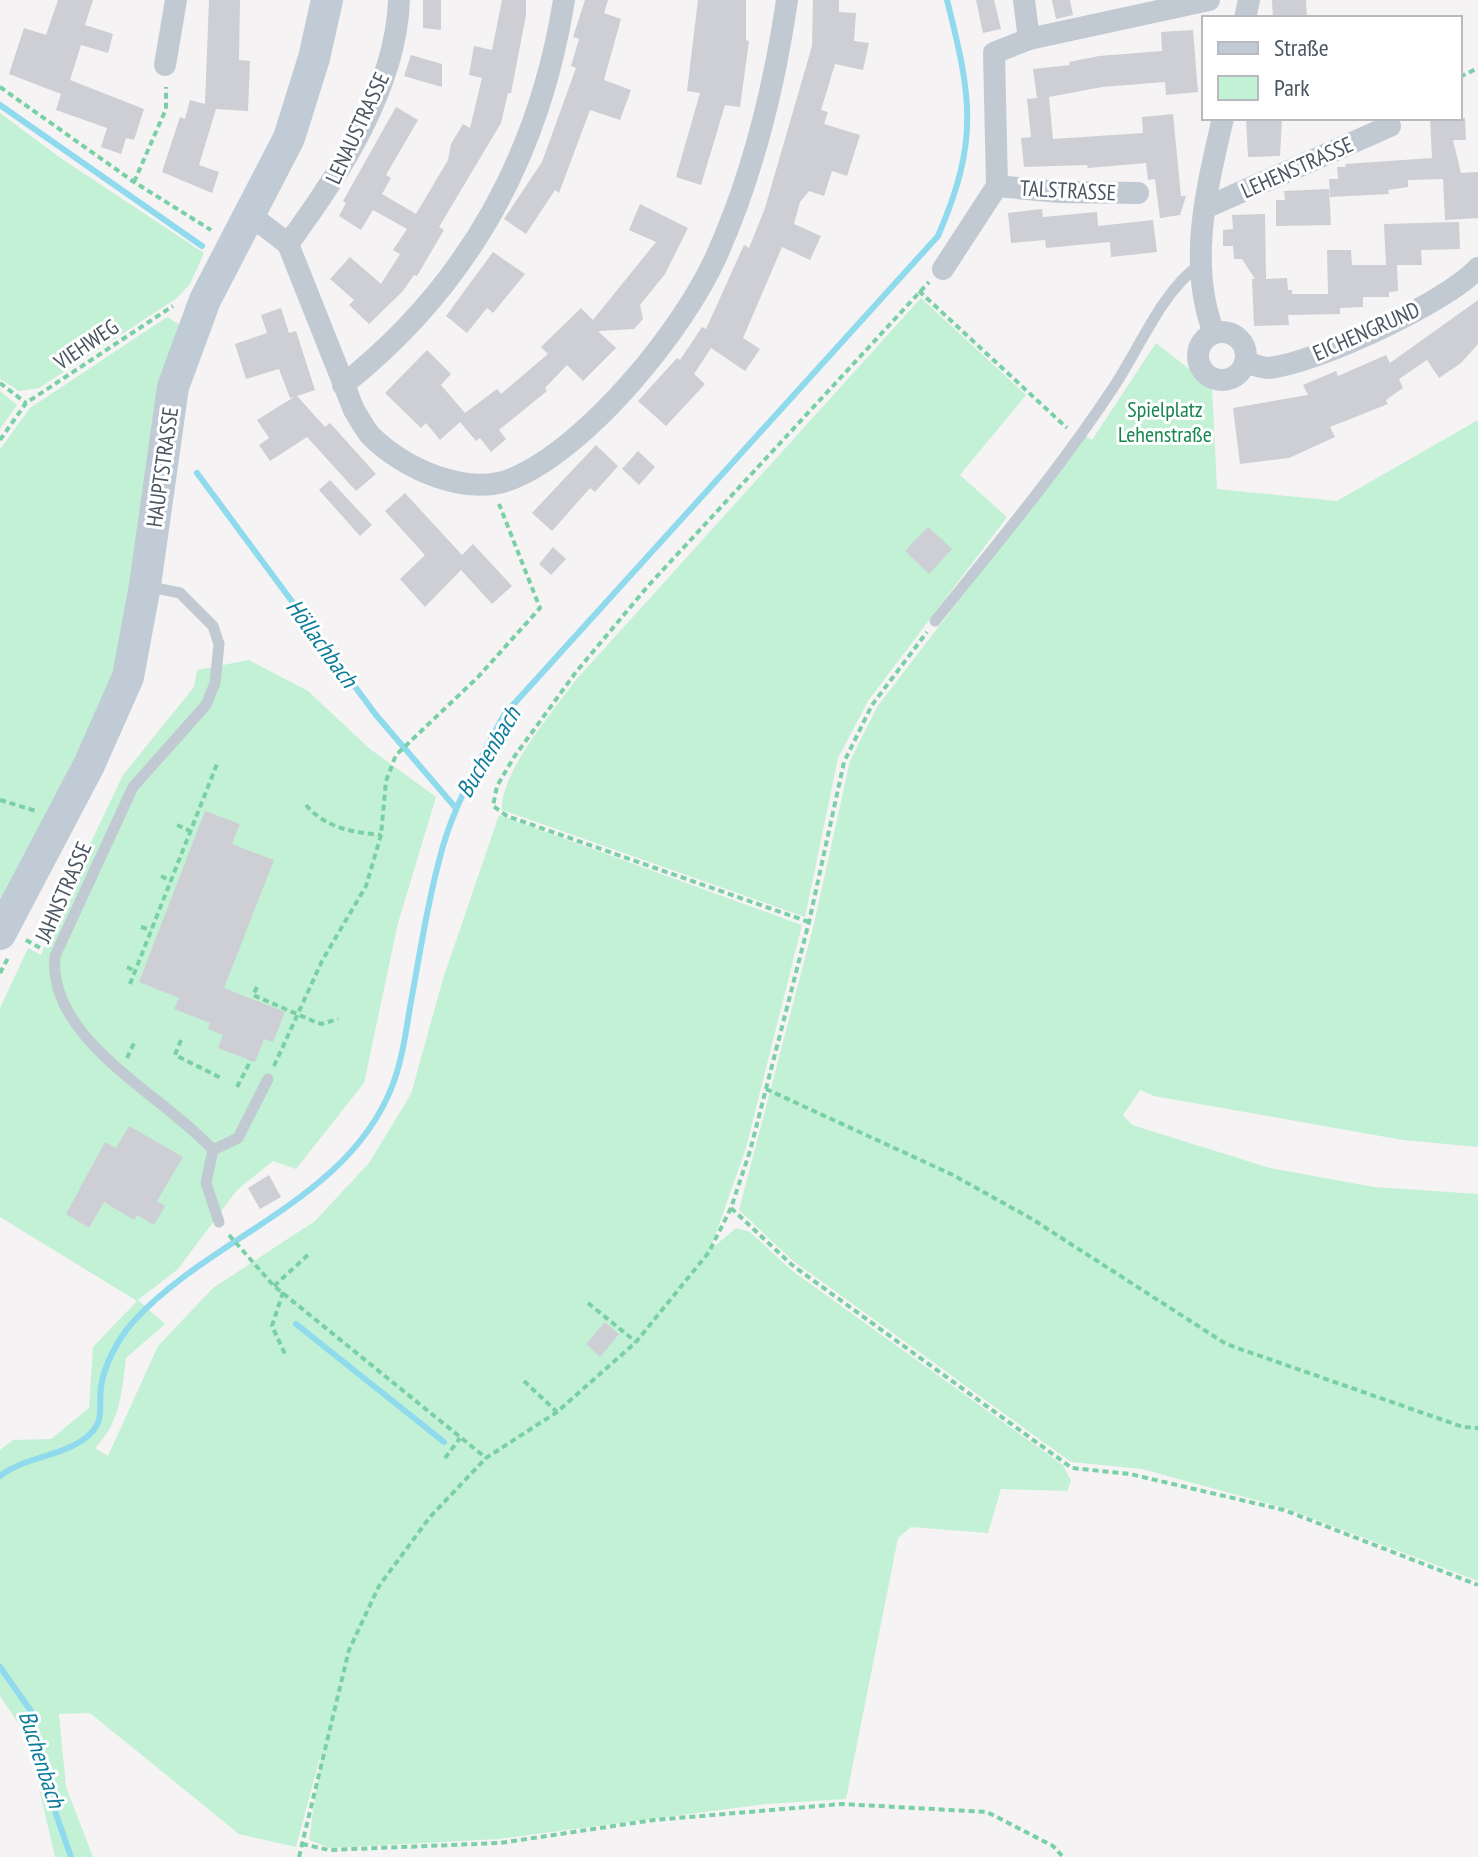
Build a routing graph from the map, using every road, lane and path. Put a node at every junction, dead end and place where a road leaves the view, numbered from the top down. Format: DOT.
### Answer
graph roads {
  1 [pos="176,0"];
  2 [pos="327,0"];
  3 [pos="399,0"];
  4 [pos="564,0"];
  5 [pos="787,0"];
  6 [pos="1024,0"];
  7 [pos="1209,0"];
  8 [pos="1029,39"];
  9 [pos="165,65"];
  10 [pos="0,87"];
  11 [pos="1223,120"];
  12 [pos="1390,126"];
  13 [pos="134,182"];
  14 [pos="997,186"];
  15 [pos="1138,193"];
  16 [pos="1205,208"];
  17 [pos="249,214"];
  18 [pos="288,244"];
  19 [pos="233,245"];
  20 [pos="1199,265"];
  21 [pos="1478,268"];
  22 [pos="943,269"];
  23 [pos="205,300"];
  24 [pos="1214,333"];
  25 [pos="1245,362"];
  26 [pos="0,383"];
  27 [pos="343,385"];
  28 [pos="26,403"];
  29 [pos="1078,438"];
  30 [pos="0,440"];
  31 [pos="490,484"];
  32 [pos="145,585"];
  33 [pos="935,621"];
  34 [pos="217,764"];
  35 [pos="0,800"];
  36 [pos="306,805"];
  37 [pos="61,818"];
  38 [pos="177,825"];
  39 [pos="190,831"];
  40 [pos="381,835"];
  41 [pos="161,876"];
  42 [pos="171,881"];
  43 [pos="809,922"];
  44 [pos="141,927"];
  45 [pos="151,930"];
  46 [pos="10,935"];
  47 [pos="55,956"];
  48 [pos="127,967"];
  49 [pos="135,971"];
  50 [pos="130,984"];
  51 [pos="257,987"];
  52 [pos="298,1014"];
  53 [pos="338,1019"];
  54 [pos="181,1040"];
  55 [pos="251,1060"];
  56 [pos="221,1078"];
  57 [pos="268,1079"];
  58 [pos="237,1087"];
  59 [pos="766,1089"];
  60 [pos="213,1150"];
  61 [pos="731,1208"];
  62 [pos="219,1222"];
  63 [pos="309,1254"];
  64 [pos="274,1286"];
  65 [pos="283,1292"];
  66 [pos="588,1303"];
  67 [pos="636,1342"];
  68 [pos="285,1354"];
  69 [pos="524,1381"];
  70 [pos="557,1412"];
  71 [pos="1478,1428"];
  72 [pos="460,1438"];
  73 [pos="445,1458"];
  74 [pos="486,1458"];
  75 [pos="1478,1585"];
  76 [pos="302,1844"];
  77 [pos="299,1857"];
  78 [pos="1063,1857"];
  1 -- 9 [label="street"];
  2 -- 17 [label="street, HAUPTSTRASSE"];
  3 -- 18 [label="street, LENAUSTRASSE"];
  4 -- 27 [label="street"];
  5 -- 31 [label="street"];
  6 -- 8 [label="street"];
  7 -- 8 [label="street"];
  8 -- 14 [label="street, TALSTRASSE"];
  9 -- 13 [label="path"];
  10 -- 13 [label="path"];
  11 -- 16 [label="street, LEHENSTRASSE"];
  12 -- 16 [label="street, LEHENSTRASSE"];
  13 -- 19 [label="path"];
  14 -- 15 [label="street, TALSTRASSE"];
  14 -- 22 [label="street, TALSTRASSE"];
  16 -- 20 [label="street, LEHENSTRASSE"];
  17 -- 18 [label="street"];
  17 -- 19 [label="street, HAUPTSTRASSE"];
  18 -- 27 [label="street"];
  19 -- 23 [label="street, HAUPTSTRASSE"];
  20 -- 24 [label="street, LEHENSTRASSE"];
  20 -- 29 [label="lane"];
  21 -- 25 [label="street, EICHENGRUND"];
  23 -- 28 [label="path, VIEHWEG"];
  23 -- 32 [label="street, HAUPTSTRASSE"];
  24 -- 25 [label="street"];
  24 -- 25 [label="street"];
  26 -- 28 [label="path"];
  27 -- 31 [label="street"];
  28 -- 30 [label="path, VIEHWEG"];
  29 -- 33 [label="lane"];
  29 -- 43 [label="path"];
  31 -- 40 [label="path"];
  32 -- 37 [label="street, HAUPTSTRASSE"];
  32 -- 47 [label="lane, JAHNSTRASSE"];
  33 -- 43 [label="path"];
  34 -- 39 [label="path"];
  35 -- 37 [label="path"];
  36 -- 40 [label="path"];
  37 -- 46 [label="street, HAUPTSTRASSE"];
  38 -- 39 [label="path"];
  39 -- 42 [label="path"];
  40 -- 52 [label="path"];
  41 -- 42 [label="path"];
  42 -- 45 [label="path"];
  43 -- 59 [label="path"];
  44 -- 45 [label="path"];
  45 -- 49 [label="path"];
  46 -- 47 [label="path"];
  47 -- 60 [label="lane, JAHNSTRASSE"];
  48 -- 49 [label="path"];
  49 -- 50 [label="path"];
  51 -- 52 [label="path"];
  52 -- 53 [label="path"];
  52 -- 57 [label="path"];
  54 -- 56 [label="path"];
  55 -- 58 [label="path"];
  57 -- 60 [label="lane"];
  59 -- 61 [label="path"];
  59 -- 71 [label="path"];
  60 -- 62 [label="lane"];
  61 -- 67 [label="path"];
  61 -- 75 [label="path"];
  62 -- 64 [label="path"];
  63 -- 64 [label="path"];
  64 -- 65 [label="path"];
  65 -- 68 [label="path"];
  65 -- 72 [label="path"];
  66 -- 67 [label="path"];
  67 -- 70 [label="path"];
  69 -- 70 [label="path"];
  70 -- 74 [label="path"];
  72 -- 73 [label="path"];
  72 -- 74 [label="path"];
  74 -- 76 [label="path"];
  76 -- 77 [label="path"];
  76 -- 78 [label="path"];
}
